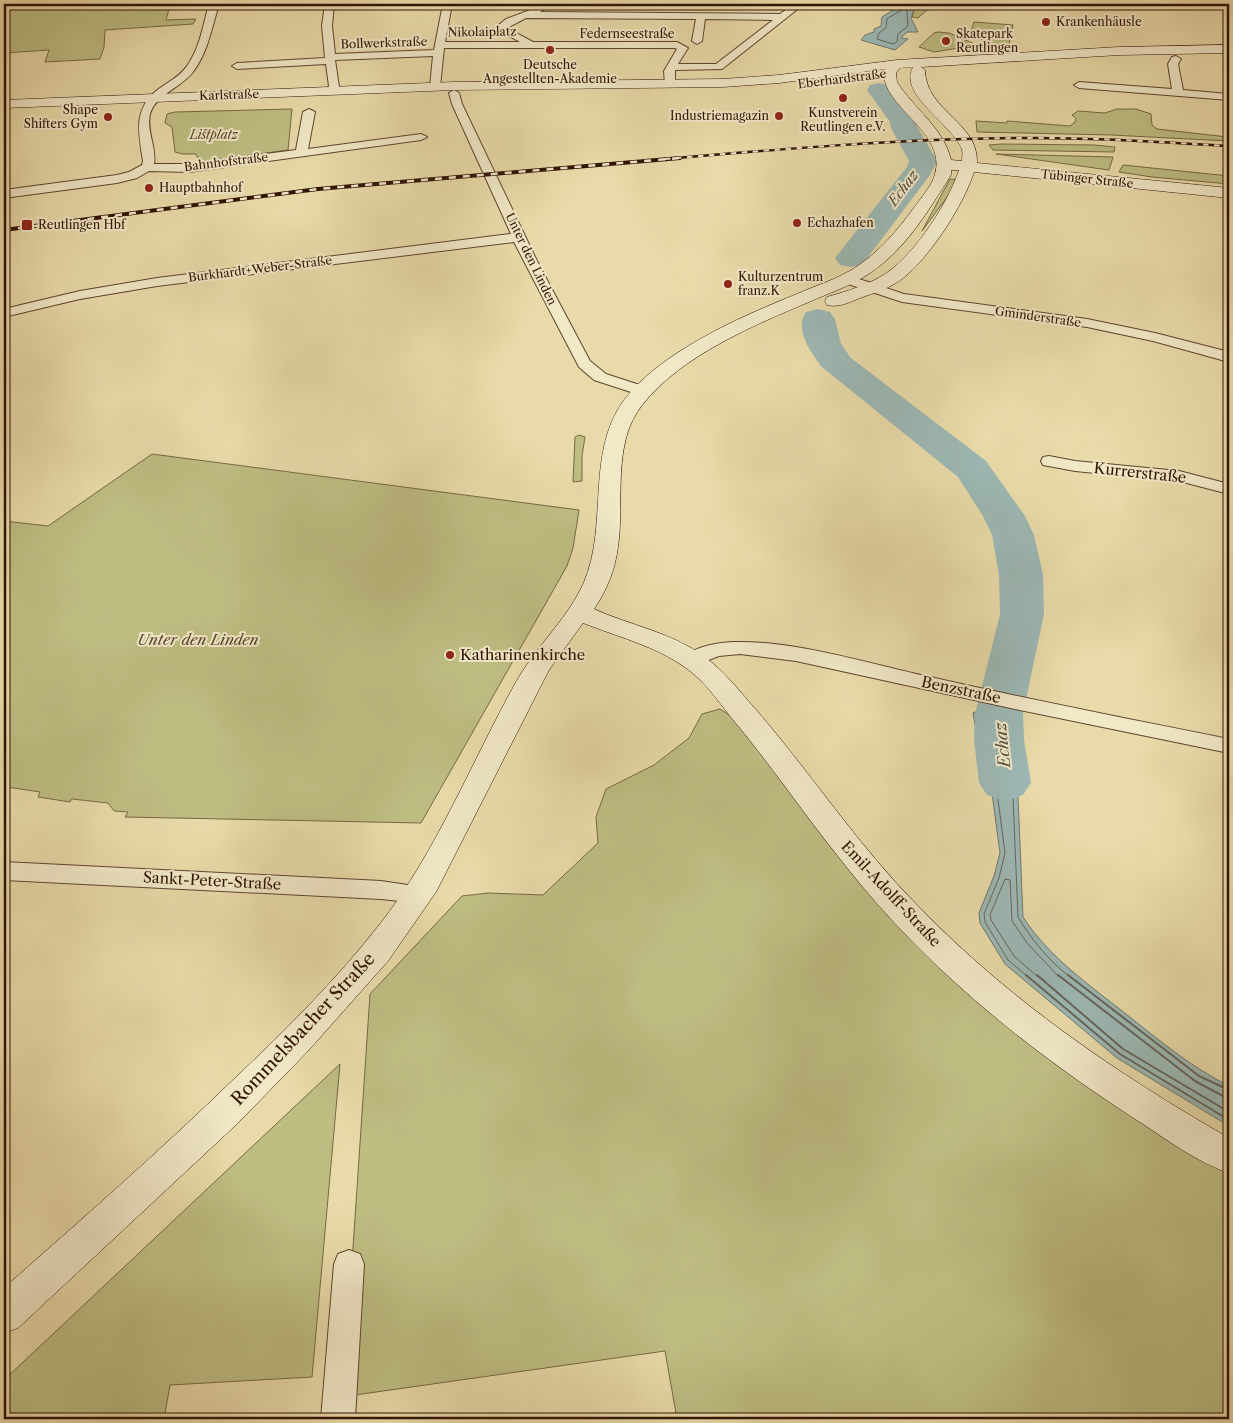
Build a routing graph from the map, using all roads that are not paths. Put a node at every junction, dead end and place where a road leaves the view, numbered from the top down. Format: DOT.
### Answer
graph roads {
  1 [pos="214,4"];
  2 [pos="330,4"];
  3 [pos="447,4"];
  4 [pos="547,4"];
  5 [pos="799,4"];
  6 [pos="525,15"];
  7 [pos="701,17"];
  8 [pos="782,17"];
  9 [pos="505,29"];
  10 [pos="490,31"];
  11 [pos="696,41"];
  12 [pos="531,44"];
  13 [pos="438,49"];
  14 [pos="1229,49"];
  15 [pos="1229,57"];
  16 [pos="331,59"];
  17 [pos="1176,59"];
  18 [pos="237,66"];
  19 [pos="672,67"];
  20 [pos="893,68"];
  21 [pos="918,70"];
  22 [pos="670,84"];
  23 [pos="1079,86"];
  24 [pos="434,87"];
  25 [pos="454,90"];
  26 [pos="330,91"];
  27 [pos="1178,93"];
  28 [pos="1229,97"];
  29 [pos="213,99"];
  30 [pos="151,102"];
  31 [pos="4,104"];
  32 [pos="4,110"];
  33 [pos="309,112"];
  34 [pos="421,137"];
  35 [pos="302,152"];
  36 [pos="945,164"];
  37 [pos="147,167"];
  38 [pos="969,167"];
  39 [pos="1229,193"];
  40 [pos="4,194"];
  41 [pos="519,237"];
  42 [pos="847,279"];
  43 [pos="870,288"];
  44 [pos="4,313"];
  45 [pos="748,323"];
  46 [pos="1229,357"];
  47 [pos="642,391"];
  48 [pos="1049,461"];
  49 [pos="1229,489"];
  50 [pos="579,612"];
  51 [pos="693,660"];
  52 [pos="1229,746"];
  53 [pos="4,871"];
  54 [pos="419,894"];
  55 [pos="1229,1157"];
  56 [pos="349,1264"];
  57 [pos="4,1314"];
  58 [pos="338,1419"];
  1 -- 30 [label="street"];
  2 -- 16 [label="street"];
  3 -- 13 [label="street"];
  4 -- 6 [label="street"];
  5 -- 8 [label="street"];
  6 -- 7 [label="street"];
  6 -- 9 [label="street"];
  7 -- 8 [label="street"];
  7 -- 11 [label="street"];
  8 -- 19 [label="street"];
  9 -- 10 [label="street, Nikolaiplatz"];
  9 -- 12 [label="street, Nikolaiplatz"];
  12 -- 13 [label="street, Nikolaiplatz"];
  12 -- 19 [label="street, Federnseestraße"];
  13 -- 16 [label="street, Bollwerkstraße"];
  13 -- 24 [label="street"];
  14 -- 20 [label="main road, Eberhardstraße"];
  15 -- 17 [label="main road, Eberhardstraße"];
  16 -- 18 [label="street, Bollwerkstraße"];
  16 -- 26 [label="street"];
  17 -- 21 [label="main road, Eberhardstraße"];
  17 -- 27 [label="street"];
  19 -- 22 [label="street, Federnseestraße"];
  20 -- 21 [label="main road, Eberhardstraße"];
  20 -- 22 [label="main road, Eberhardstraße"];
  20 -- 25 [label="main road, Eberhardstraße"];
  20 -- 36 [label="main road"];
  21 -- 38 [label="main road"];
  22 -- 25 [label="main road, Eberhardstraße"];
  23 -- 27 [label="street"];
  24 -- 25 [label="main road, Karlstraße"];
  24 -- 26 [label="main road, Karlstraße"];
  25 -- 29 [label="main road, Karlstraße"];
  25 -- 41 [label="street, Unter den Linden"];
  26 -- 29 [label="main road, Karlstraße"];
  27 -- 28 [label="street"];
  29 -- 30 [label="main road, Karlstraße"];
  30 -- 31 [label="main road, Karlstraße"];
  30 -- 32 [label="main road, Karlstraße"];
  30 -- 37 [label="street"];
  33 -- 35 [label="street"];
  34 -- 35 [label="street, Bahnhofstraße"];
  35 -- 37 [label="street, Bahnhofstraße"];
  36 -- 38 [label="main road, Tübinger Straße"];
  36 -- 42 [label="main road"];
  37 -- 40 [label="street, Bahnhofstraße"];
  38 -- 39 [label="main road, Tübinger Straße"];
  38 -- 43 [label="main road"];
  41 -- 44 [label="street, Burkhardt+Weber-Straße"];
  41 -- 47 [label="street, Unter den Linden"];
  42 -- 43 [label="street, Gminderstraße"];
  42 -- 45 [label="main road"];
  43 -- 45 [label="main road"];
  43 -- 46 [label="street, Gminderstraße"];
  45 -- 47 [label="main road"];
  47 -- 50 [label="main road"];
  48 -- 49 [label="street, Kurrerstraße"];
  50 -- 51 [label="main road, Emil-Adolff-Straße"];
  50 -- 54 [label="main road, Rommelsbacher Straße"];
  51 -- 52 [label="street, Benzstraße"];
  51 -- 55 [label="main road, Emil-Adolff-Straße"];
  53 -- 54 [label="street, Sankt-Peter-Straße"];
  54 -- 57 [label="main road, Rommelsbacher Straße"];
  56 -- 58 [label="street"];
}
